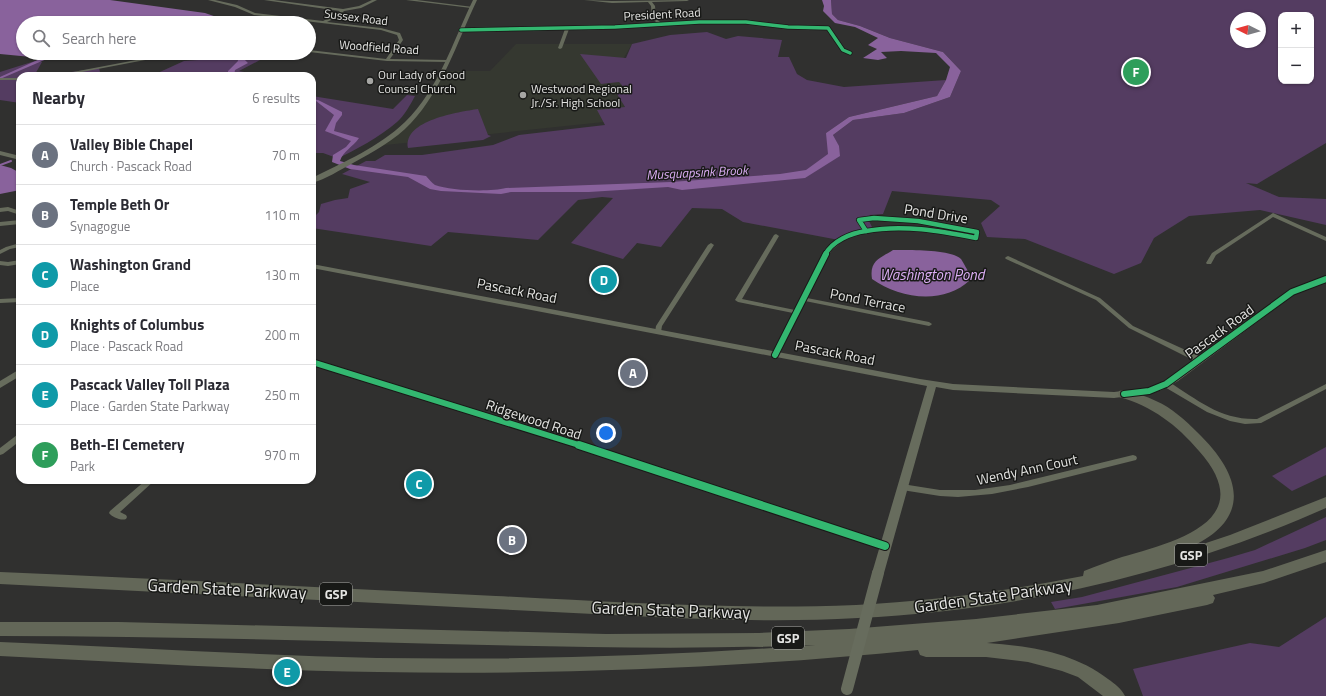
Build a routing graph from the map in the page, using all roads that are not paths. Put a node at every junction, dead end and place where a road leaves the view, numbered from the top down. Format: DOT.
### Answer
graph roads {
  1 [pos="211,0"];
  2 [pos="266,0"];
  3 [pos="375,0"];
  4 [pos="408,0"];
  5 [pos="474,0"];
  6 [pos="586,0"];
  7 [pos="687,0"];
  8 [pos="650,2"];
  9 [pos="471,7"];
  10 [pos="343,10"];
  11 [pos="268,16"];
  12 [pos="316,22"];
  13 [pos="322,23"];
  14 [pos="660,24"];
  15 [pos="567,28"];
  16 [pos="461,30"];
  17 [pos="560,48"];
  18 [pos="316,52"];
  19 [pos="850,53"];
  20 [pos="142,60"];
  21 [pos="387,60"];
  22 [pos="448,61"];
  23 [pos="76,72"];
  24 [pos="0,79"];
  25 [pos="16,79"];
  26 [pos="0,153"];
  27 [pos="16,157"];
  28 [pos="316,179"];
  29 [pos="0,210"];
  30 [pos="16,212"];
  31 [pos="16,222"];
  32 [pos="0,224"];
  33 [pos="866,231"];
  34 [pos="776,236"];
  35 [pos="1326,239"];
  36 [pos="711,245"];
  37 [pos="16,246"];
  38 [pos="0,252"];
  39 [pos="1008,258"];
  40 [pos="0,263"];
  41 [pos="16,263"];
  42 [pos="1209,263"];
  43 [pos="316,267"];
  44 [pos="1326,279"];
  45 [pos="803,299"];
  46 [pos="16,300"];
  47 [pos="0,301"];
  48 [pos="797,312"];
  49 [pos="929,324"];
  50 [pos="658,332"];
  51 [pos="775,355"];
  52 [pos="1200,360"];
  53 [pos="316,363"];
  54 [pos="16,375"];
  55 [pos="932,384"];
  56 [pos="1166,384"];
  57 [pos="0,385"];
  58 [pos="1326,386"];
  59 [pos="1124,394"];
  60 [pos="16,440"];
  61 [pos="0,452"];
  62 [pos="1133,458"];
  63 [pos="146,484"];
  64 [pos="902,488"];
  65 [pos="1326,502"];
  66 [pos="123,517"];
  67 [pos="886,546"];
  68 [pos="1326,556"];
  69 [pos="1264,577"];
  70 [pos="0,578"];
  71 [pos="1049,590"];
  72 [pos="0,629"];
  73 [pos="0,649"];
  74 [pos="745,658"];
  75 [pos="846,693"];
  76 [pos="1116,696"];
  1 -- 11 [label="street, Sussex Road"];
  2 -- 10 [label="street"];
  3 -- 10 [label="street"];
  4 -- 9 [label="street"];
  5 -- 9 [label="main road"];
  6 -- 8 [label="street"];
  7 -- 8 [label="street"];
  8 -- 14 [label="street"];
  9 -- 16 [label="main road"];
  10 -- 13 [label="street"];
  12 -- 13 [label="street, Sussex Road"];
  13 -- 21 [label="street, Sussex Road"];
  14 -- 15 [label="street, President Road"];
  14 -- 19 [label="street, President Road"];
  15 -- 16 [label="street, President Road"];
  15 -- 17 [label="street"];
  16 -- 22 [label="main road"];
  18 -- 21 [label="street, Woodfield Road"];
  20 -- 23 [label="street"];
  21 -- 22 [label="street, Woodfield Road"];
  22 -- 28 [label="main road"];
  24 -- 25 [label="street"];
  26 -- 27 [label="main road"];
  29 -- 30 [label="street"];
  31 -- 32 [label="street"];
  33 -- 33 [label="street, Pond Drive"];
  33 -- 45 [label="street, Pond Drive"];
  34 -- 48 [label="street"];
  35 -- 42 [label="street"];
  36 -- 50 [label="street"];
  37 -- 38 [label="street"];
  39 -- 52 [label="street"];
  40 -- 41 [label="street"];
  43 -- 50 [label="main road, Pascack Road"];
  44 -- 52 [label="main road, Pascack Road"];
  45 -- 48 [label="street, Pond Drive"];
  45 -- 49 [label="street, Pond Terrace"];
  46 -- 47 [label="street"];
  48 -- 51 [label="street, Pond Drive"];
  50 -- 51 [label="main road, Pascack Road"];
  51 -- 55 [label="main road, Pascack Road"];
  52 -- 56 [label="main road, Pascack Road"];
  53 -- 67 [label="street, Ridgewood Road"];
  54 -- 57 [label="main road"];
  55 -- 59 [label="main road, Pascack Road"];
  55 -- 64 [label="main road"];
  56 -- 58 [label="street"];
  56 -- 59 [label="main road, Pascack Road"];
  59 -- 71 [label="highway"];
  60 -- 61 [label="street"];
  62 -- 64 [label="street, Wendy Ann Court"];
  63 -- 66 [label="street"];
  64 -- 67 [label="main road"];
  65 -- 71 [label="highway, Garden State Parkway / GSP"];
  67 -- 75 [label="main road, bridge"];
  68 -- 69 [label="highway, Garden State Parkway / GSP"];
  69 -- 72 [label="highway, Garden State Parkway / GSP"];
  69 -- 74 [label="highway, Garden State Parkway / GSP"];
  70 -- 71 [label="highway, Garden State Parkway / GSP"];
  73 -- 74 [label="highway, Garden State Parkway / GSP"];
  74 -- 76 [label="highway"];
}
